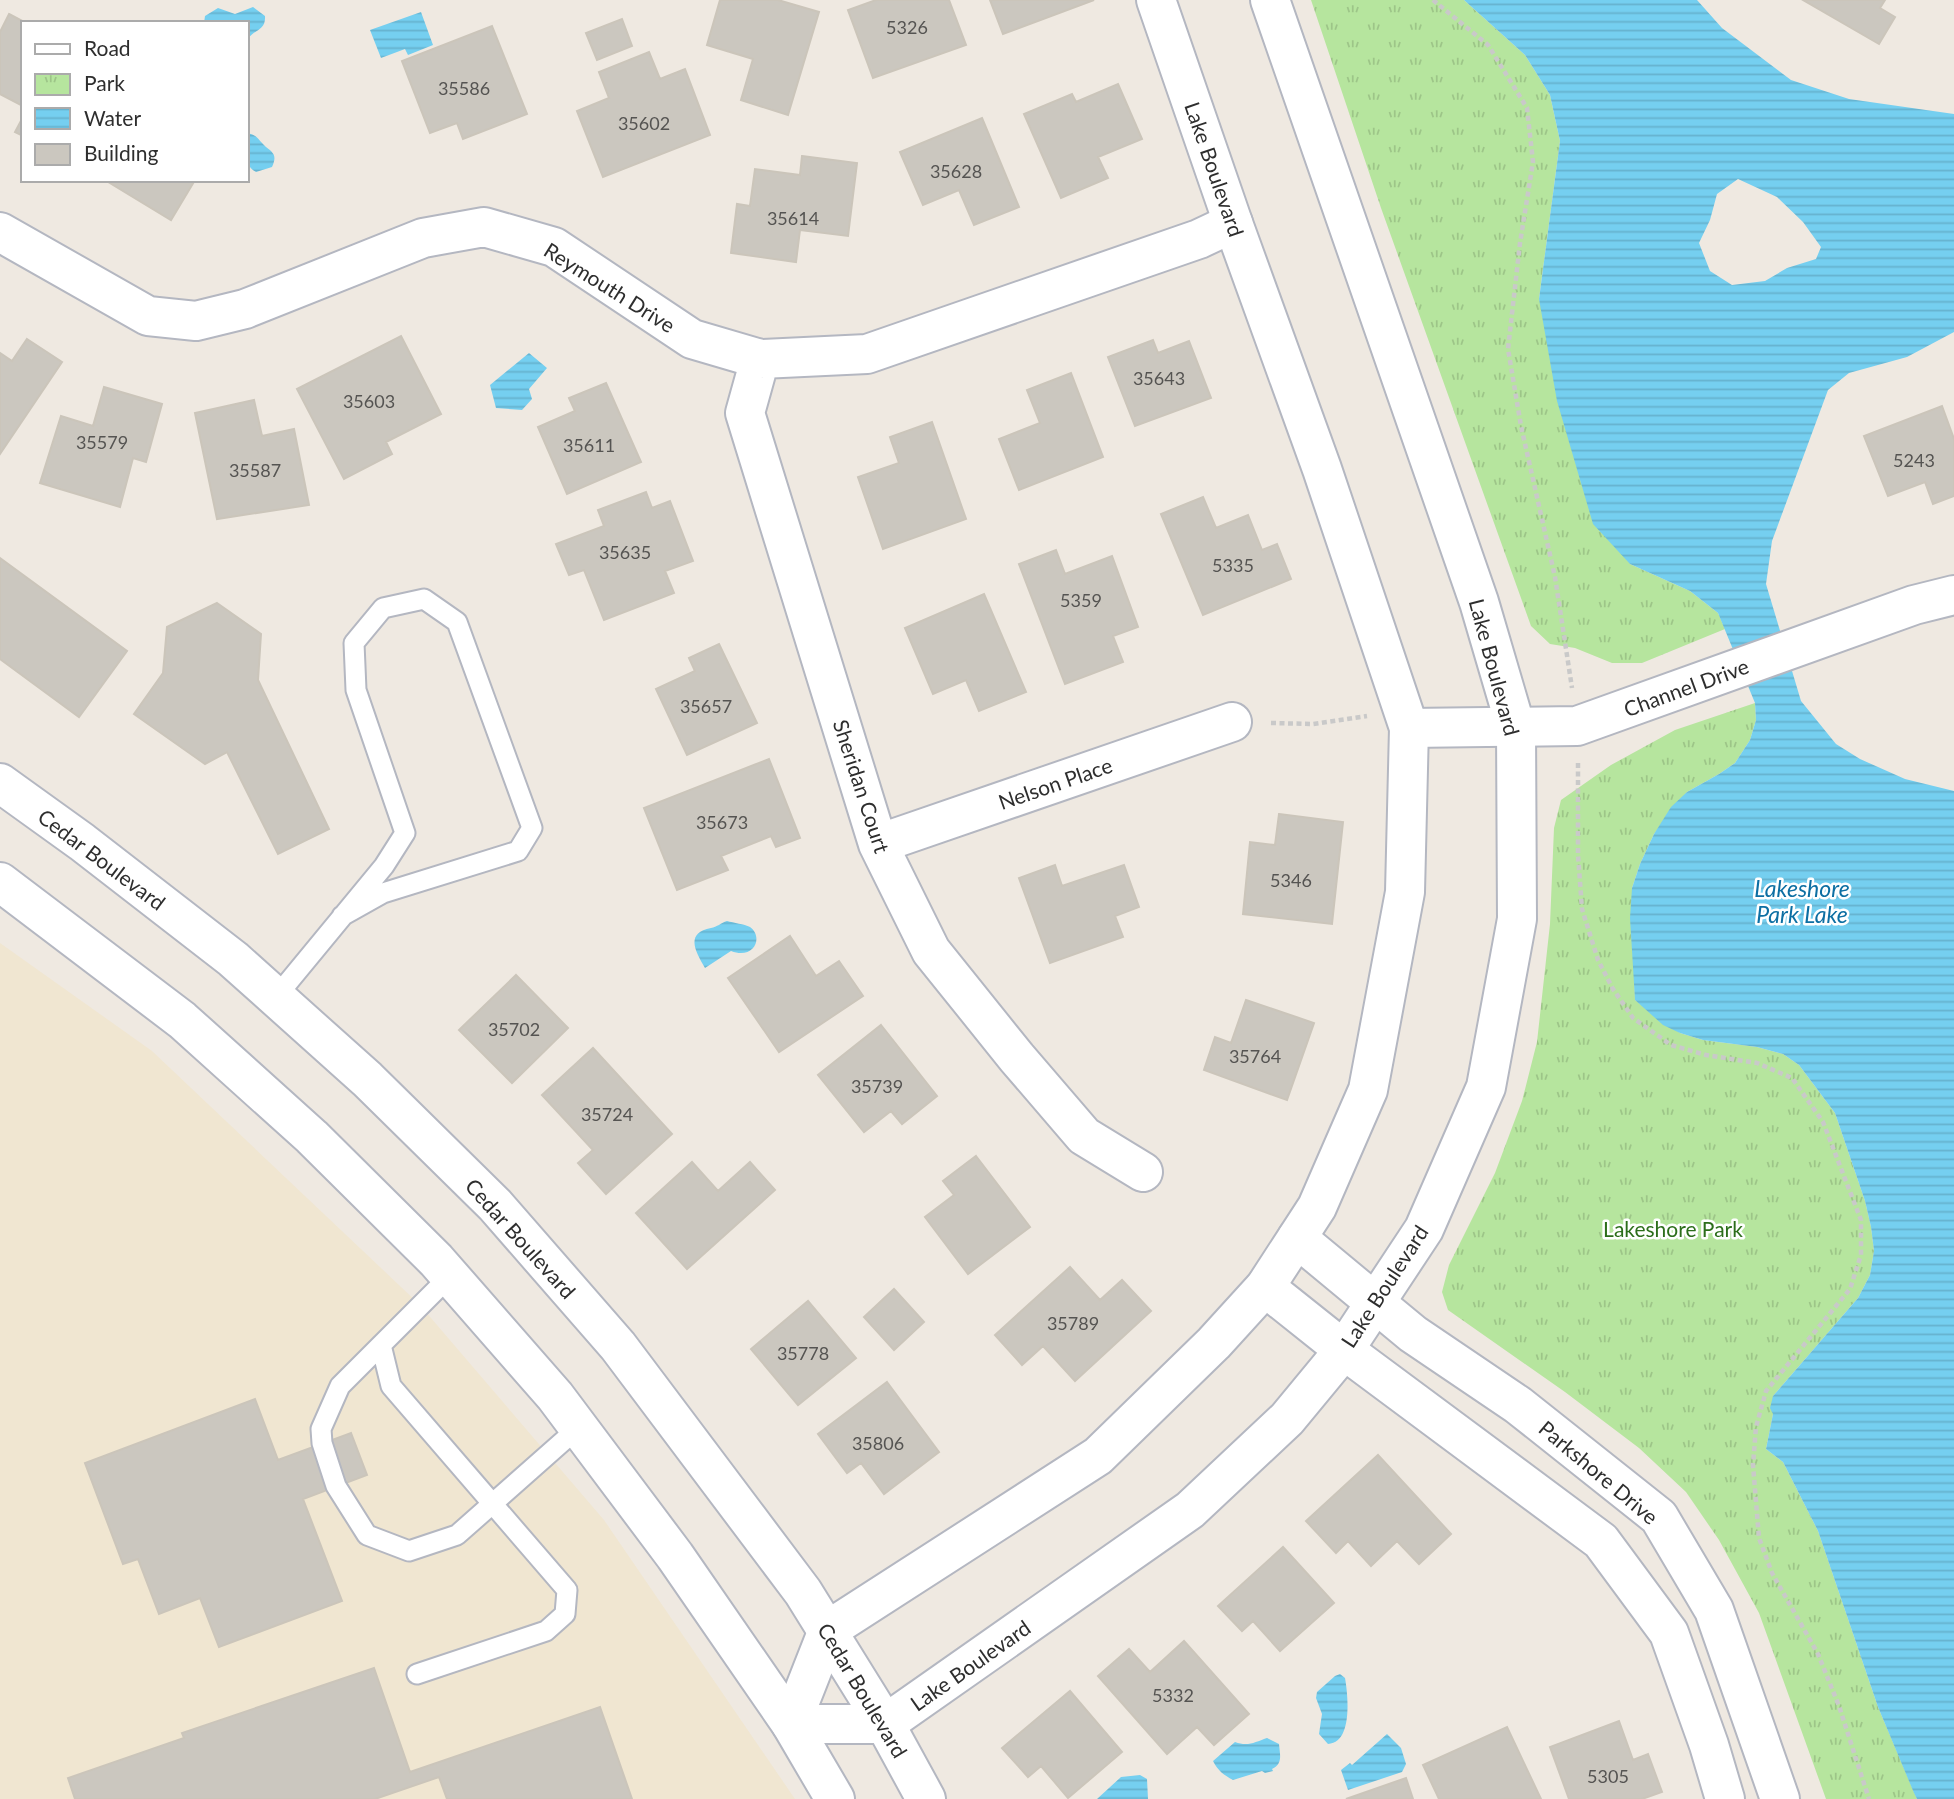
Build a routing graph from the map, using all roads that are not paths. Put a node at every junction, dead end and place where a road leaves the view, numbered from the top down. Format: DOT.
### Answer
graph roads {
  1 [pos="1156,0"];
  2 [pos="1270,0"];
  3 [pos="1233,223"];
  4 [pos="0,232"];
  5 [pos="760,359"];
  6 [pos="1954,594"];
  7 [pos="1231,722"];
  8 [pos="1516,728"];
  9 [pos="1409,729"];
  10 [pos="0,783"];
  11 [pos="878,844"];
  12 [pos="0,882"];
  13 [pos="342,916"];
  14 [pos="276,997"];
  15 [pos="1143,1172"];
  16 [pos="1297,1237"];
  17 [pos="450,1276"];
  18 [pos="1265,1287"];
  19 [pos="1376,1303"];
  20 [pos="381,1345"];
  21 [pos="1344,1350"];
  22 [pos="578,1427"];
  23 [pos="491,1503"];
  24 [pos="828,1630"];
  25 [pos="417,1674"];
  26 [pos="791,1724"];
  27 [pos="885,1724"];
  28 [pos="834,1799"];
  29 [pos="926,1799"];
  30 [pos="1725,1799"];
  31 [pos="1780,1799"];
  1 -- 3 [label="street, Lake Boulevard"];
  2 -- 8 [label="street, Lake Boulevard"];
  3 -- 5 [label="street, Reymouth Drive"];
  3 -- 9 [label="street, Lake Boulevard"];
  4 -- 5 [label="street, Reymouth Drive"];
  5 -- 11 [label="street, Sheridan Court"];
  6 -- 8 [label="street, Channel Drive"];
  7 -- 11 [label="street, Nelson Place"];
  8 -- 9 [label="street, Channel Drive"];
  8 -- 19 [label="street, Lake Boulevard"];
  9 -- 16 [label="street, Lake Boulevard"];
  10 -- 14 [label="street, Cedar Boulevard"];
  11 -- 15 [label="street, Sheridan Court"];
  12 -- 17 [label="street"];
  13 -- 13 [label="lane"];
  13 -- 14 [label="lane"];
  14 -- 24 [label="street, Cedar Boulevard"];
  16 -- 18 [label="street, Lake Boulevard"];
  16 -- 19 [label="street, Parkshore Drive"];
  17 -- 20 [label="lane"];
  17 -- 22 [label="street"];
  18 -- 21 [label="street"];
  18 -- 24 [label="street, Lake Boulevard"];
  19 -- 21 [label="street, Lake Boulevard"];
  19 -- 31 [label="street, Parkshore Drive"];
  20 -- 23 [label="lane"];
  20 -- 23 [label="lane"];
  21 -- 27 [label="street, Lake Boulevard"];
  21 -- 30 [label="street"];
  22 -- 23 [label="lane"];
  22 -- 26 [label="street"];
  23 -- 25 [label="lane"];
  24 -- 26 [label="street"];
  24 -- 27 [label="street, Cedar Boulevard"];
  26 -- 27 [label="street"];
  26 -- 28 [label="street"];
  27 -- 29 [label="street, Cedar Boulevard"];
}
